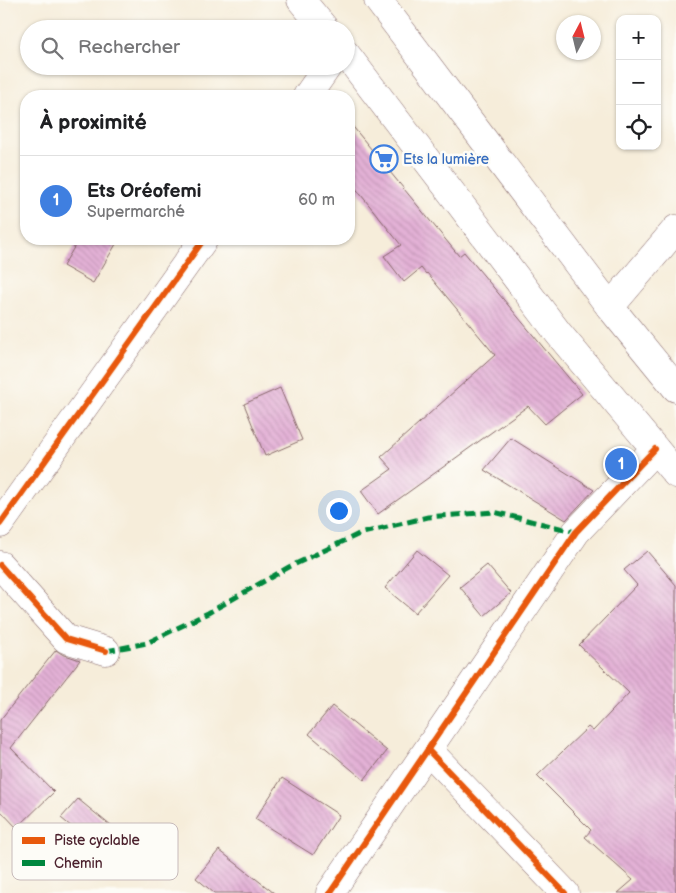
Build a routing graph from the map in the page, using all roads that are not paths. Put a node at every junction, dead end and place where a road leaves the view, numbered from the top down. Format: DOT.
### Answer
graph roads {
  1 [pos="301,0"];
  2 [pos="378,0"];
  3 [pos="318,20"];
  4 [pos="355,66"];
  5 [pos="322,75"];
  6 [pos="311,90"];
  7 [pos="676,229"];
  8 [pos="200,245"];
  9 [pos="610,307"];
  10 [pos="676,388"];
  11 [pos="655,449"];
  12 [pos="676,474"];
  13 [pos="0,524"];
  14 [pos="0,565"];
  15 [pos="106,651"];
  16 [pos="428,750"];
  17 [pos="330,893"];
  18 [pos="565,893"];
  1 -- 3 [label="street"];
  2 -- 9 [label="street"];
  4 -- 11 [label="street"];
  5 -- 6 [label="street"];
  7 -- 9 [label="street"];
  8 -- 13 [label="street"];
  9 -- 10 [label="street"];
  11 -- 12 [label="street"];
  11 -- 16 [label="street"];
  14 -- 15 [label="street"];
  16 -- 17 [label="street"];
  16 -- 18 [label="street"];
}
